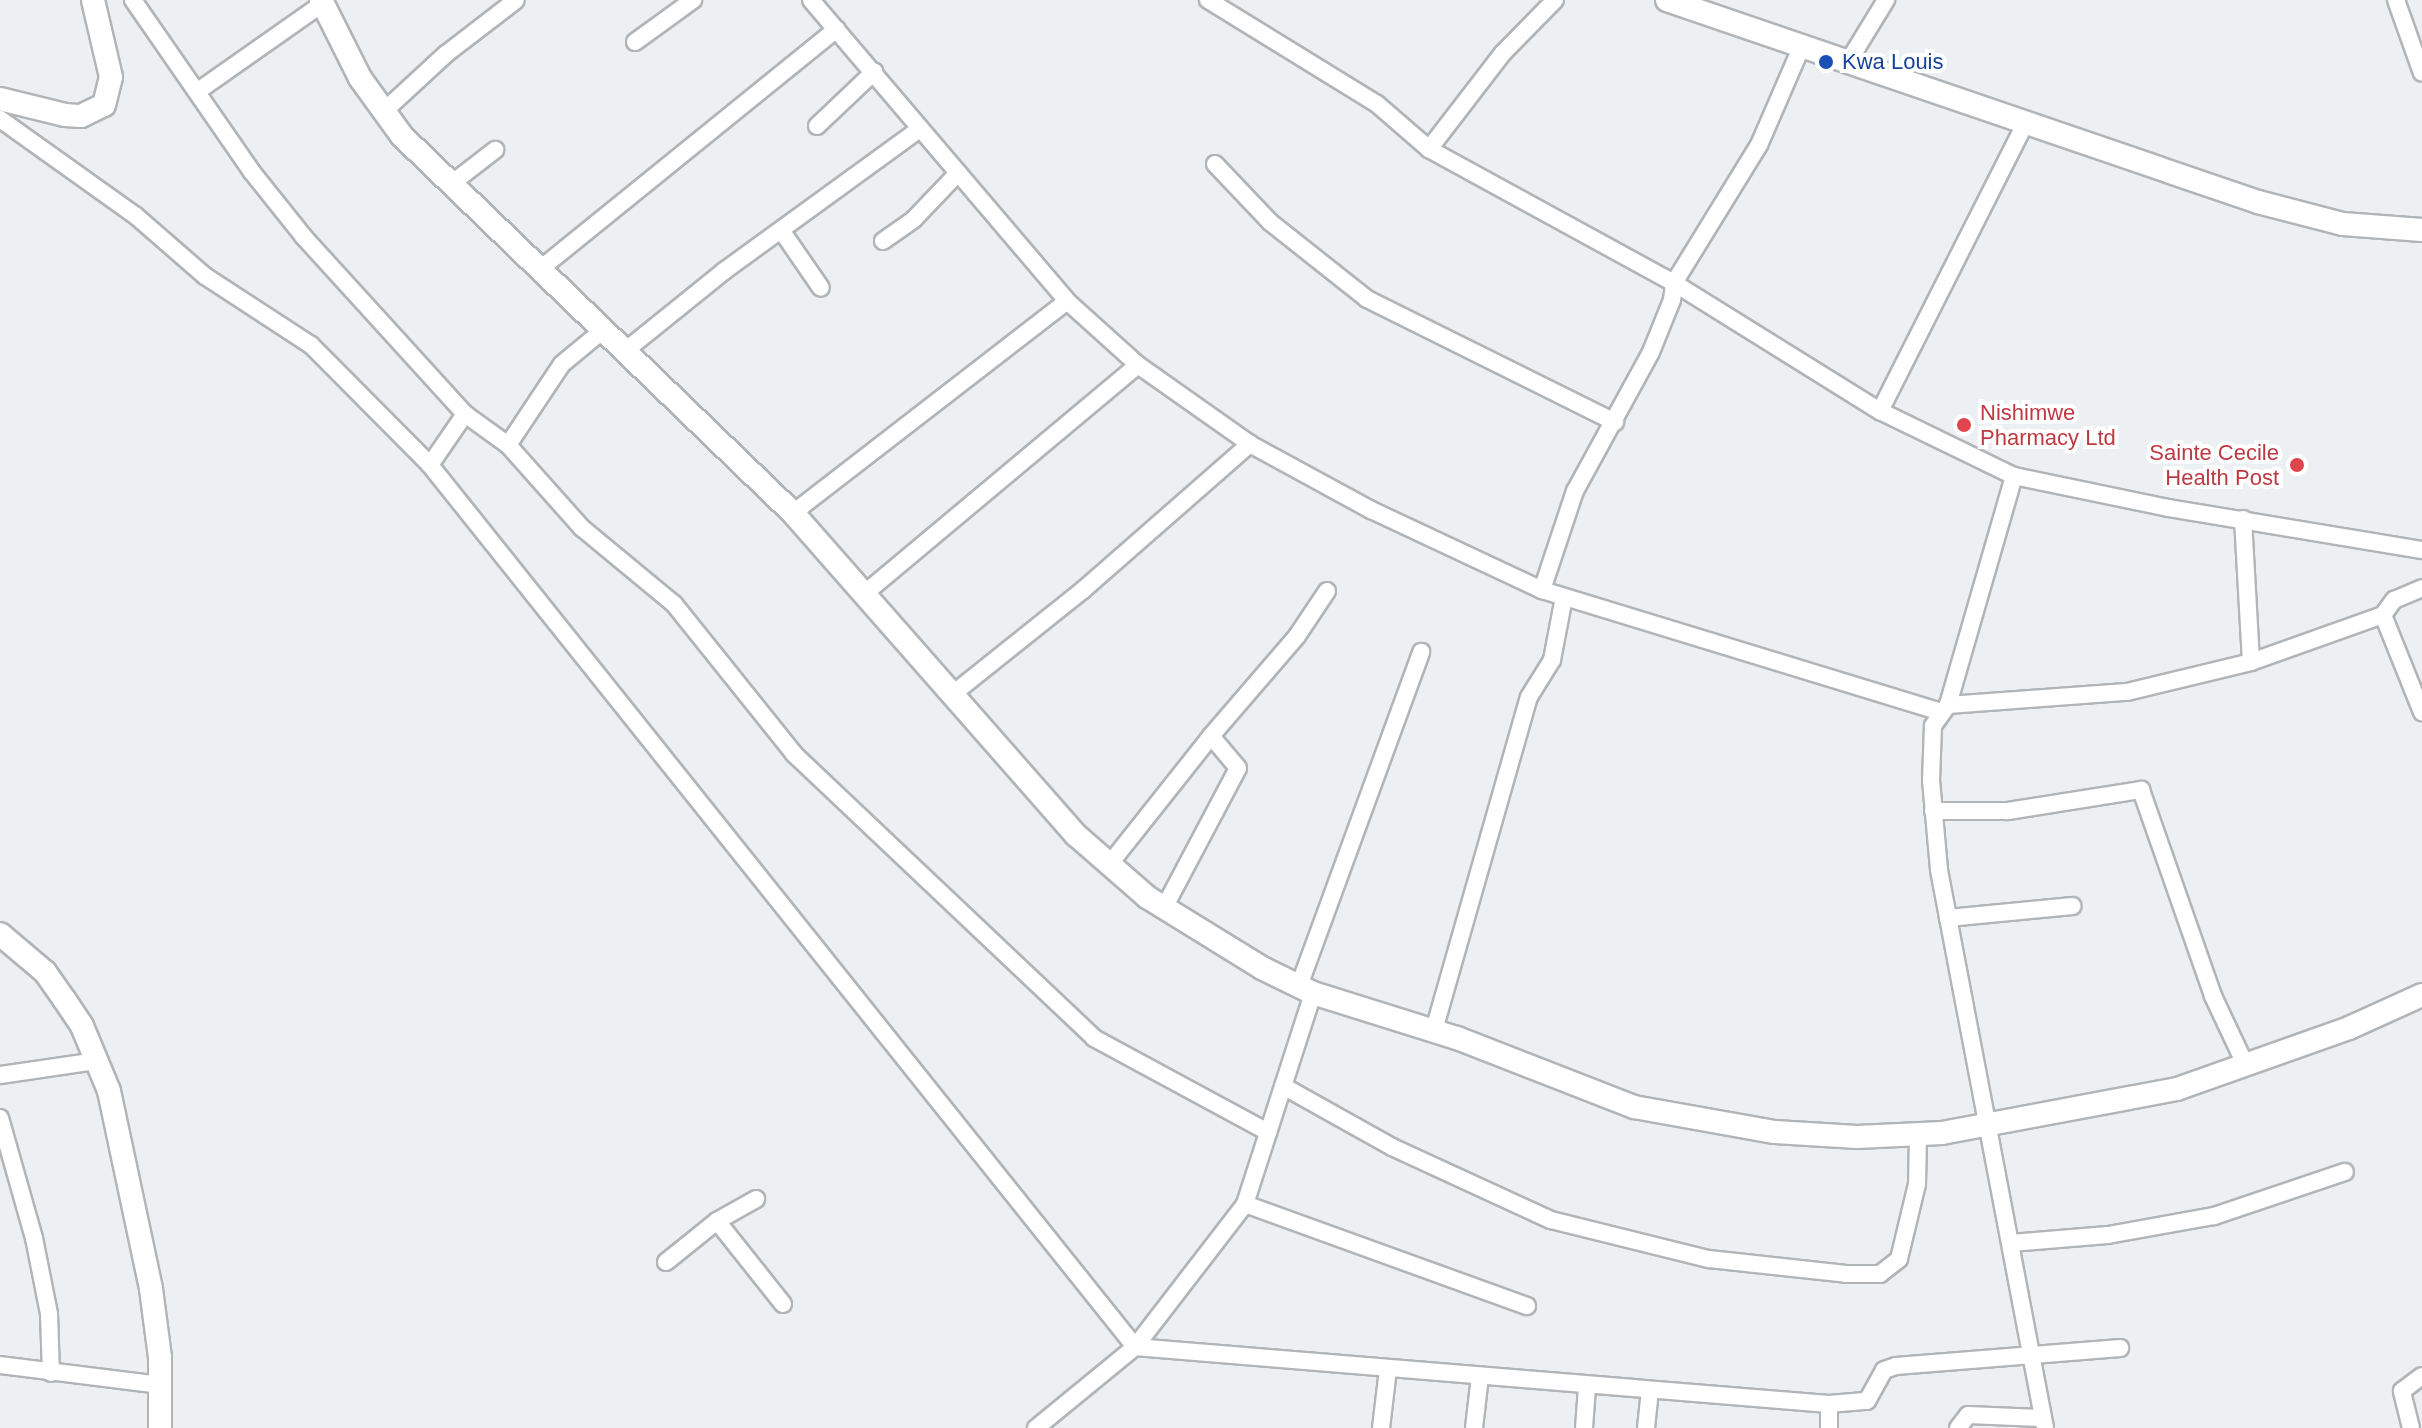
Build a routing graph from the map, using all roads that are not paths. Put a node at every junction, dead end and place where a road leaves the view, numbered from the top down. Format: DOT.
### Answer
graph roads {
  1 [pos="93,0"];
  2 [pos="133,0"];
  3 [pos="693,0"];
  4 [pos="811,0"];
  5 [pos="1208,0"];
  6 [pos="1555,0"];
  7 [pos="1667,0"];
  8 [pos="1886,0"];
  9 [pos="2396,0"];
  10 [pos="322,2"];
  11 [pos="505,3"];
  12 [pos="837,29"];
  13 [pos="635,42"];
  14 [pos="1801,48"];
  15 [pos="2418,52"];
  16 [pos="1848,62"];
  17 [pos="874,72"];
  18 [pos="2422,73"];
  19 [pos="198,91"];
  20 [pos="0,99"];
  21 [pos="382,113"];
  22 [pos="0,119"];
  23 [pos="817,126"];
  24 [pos="2024,126"];
  25 [pos="917,131"];
  26 [pos="1429,149"];
  27 [pos="495,150"];
  28 [pos="1215,164"];
  29 [pos="958,173"];
  30 [pos="451,184"];
  31 [pos="781,230"];
  32 [pos="2422,230"];
  33 [pos="883,241"];
  34 [pos="539,270"];
  35 [pos="1674,283"];
  36 [pos="821,288"];
  37 [pos="1067,301"];
  38 [pos="602,331"];
  39 [pos="625,351"];
  40 [pos="1138,365"];
  41 [pos="1880,411"];
  42 [pos="465,414"];
  43 [pos="1615,422"];
  44 [pos="1250,444"];
  45 [pos="508,445"];
  46 [pos="430,465"];
  47 [pos="2014,476"];
  48 [pos="793,513"];
  49 [pos="2243,519"];
  50 [pos="2422,550"];
  51 [pos="2422,588"];
  52 [pos="1542,590"];
  53 [pos="1327,591"];
  54 [pos="864,594"];
  55 [pos="1564,597"];
  56 [pos="2383,615"];
  57 [pos="1421,652"];
  58 [pos="2251,662"];
  59 [pos="954,693"];
  60 [pos="1944,708"];
  61 [pos="2422,712"];
  62 [pos="1211,736"];
  63 [pos="1933,811"];
  64 [pos="1108,866"];
  65 [pos="2072,906"];
  66 [pos="1164,908"];
  67 [pos="1948,918"];
  68 [pos="0,934"];
  69 [pos="1306,990"];
  70 [pos="2422,995"];
  71 [pos="1434,1030"];
  72 [pos="96,1061"];
  73 [pos="2245,1064"];
  74 [pos="0,1075"];
  75 [pos="1283,1086"];
  76 [pos="0,1118"];
  77 [pos="1987,1124"];
  78 [pos="1268,1132"];
  79 [pos="1918,1135"];
  80 [pos="2345,1172"];
  81 [pos="756,1199"];
  82 [pos="1245,1204"];
  83 [pos="717,1221"];
  84 [pos="2011,1243"];
  85 [pos="666,1262"];
  86 [pos="783,1304"];
  87 [pos="1527,1306"];
  88 [pos="1135,1347"];
  89 [pos="2120,1348"];
  90 [pos="2033,1357"];
  91 [pos="0,1365"];
  92 [pos="1388,1369"];
  93 [pos="51,1373"];
  94 [pos="1480,1376"];
  95 [pos="2422,1376"];
  96 [pos="161,1385"];
  97 [pos="1587,1387"];
  98 [pos="1650,1392"];
  99 [pos="1829,1404"];
  100 [pos="2042,1423"];
  101 [pos="160,1428"];
  102 [pos="1036,1428"];
  103 [pos="1381,1428"];
  104 [pos="1474,1428"];
  105 [pos="1584,1428"];
  106 [pos="1646,1428"];
  107 [pos="1829,1428"];
  108 [pos="1958,1428"];
  109 [pos="2411,1428"];
  1 -- 20 [label="main road"];
  2 -- 19 [label="street"];
  3 -- 13 [label="street"];
  4 -- 12 [label="street"];
  5 -- 26 [label="street"];
  6 -- 26 [label="street"];
  7 -- 14 [label="main road"];
  8 -- 16 [label="street"];
  9 -- 15 [label="street"];
  10 -- 19 [label="street"];
  10 -- 21 [label="main road"];
  11 -- 21 [label="street"];
  12 -- 17 [label="street"];
  12 -- 34 [label="street"];
  14 -- 16 [label="main road"];
  14 -- 35 [label="street"];
  15 -- 18 [label="street"];
  16 -- 24 [label="main road"];
  17 -- 23 [label="street"];
  17 -- 25 [label="street"];
  19 -- 42 [label="street"];
  21 -- 30 [label="main road"];
  22 -- 46 [label="street"];
  24 -- 32 [label="main road"];
  24 -- 41 [label="street"];
  25 -- 29 [label="street"];
  25 -- 31 [label="street"];
  26 -- 35 [label="street"];
  27 -- 30 [label="street"];
  28 -- 43 [label="street"];
  29 -- 33 [label="street"];
  29 -- 37 [label="street"];
  30 -- 34 [label="main road"];
  31 -- 36 [label="street"];
  31 -- 39 [label="street"];
  34 -- 38 [label="main road"];
  35 -- 41 [label="street"];
  35 -- 43 [label="street"];
  37 -- 40 [label="street"];
  37 -- 48 [label="street"];
  38 -- 39 [label="main road"];
  38 -- 45 [label="street"];
  39 -- 48 [label="main road"];
  40 -- 44 [label="street"];
  40 -- 54 [label="street"];
  41 -- 47 [label="street"];
  42 -- 45 [label="street"];
  42 -- 46 [label="street"];
  43 -- 52 [label="street"];
  44 -- 52 [label="street"];
  44 -- 59 [label="street"];
  45 -- 78 [label="street"];
  46 -- 88 [label="street"];
  47 -- 49 [label="street"];
  47 -- 60 [label="street"];
  48 -- 54 [label="main road"];
  49 -- 50 [label="street"];
  49 -- 58 [label="street"];
  51 -- 56 [label="street"];
  52 -- 55 [label="street"];
  53 -- 62 [label="street"];
  54 -- 59 [label="main road"];
  55 -- 60 [label="street"];
  55 -- 71 [label="street"];
  56 -- 58 [label="street"];
  56 -- 61 [label="street"];
  57 -- 69 [label="street"];
  58 -- 60 [label="street"];
  59 -- 64 [label="main road"];
  60 -- 63 [label="street"];
  62 -- 64 [label="street"];
  62 -- 66 [label="street"];
  63 -- 67 [label="street"];
  63 -- 73 [label="street"];
  64 -- 66 [label="main road"];
  65 -- 67 [label="street"];
  66 -- 69 [label="main road"];
  67 -- 77 [label="street"];
  68 -- 72 [label="main road"];
  69 -- 71 [label="main road"];
  69 -- 75 [label="street"];
  70 -- 73 [label="main road"];
  71 -- 79 [label="main road"];
  72 -- 74 [label="street"];
  72 -- 96 [label="main road"];
  73 -- 77 [label="main road"];
  75 -- 78 [label="street"];
  75 -- 79 [label="street"];
  76 -- 93 [label="street"];
  77 -- 79 [label="main road"];
  77 -- 84 [label="street"];
  78 -- 82 [label="street"];
  80 -- 84 [label="street"];
  81 -- 83 [label="street"];
  82 -- 87 [label="street"];
  82 -- 88 [label="street"];
  83 -- 85 [label="street"];
  83 -- 86 [label="street"];
  84 -- 90 [label="street"];
  88 -- 92 [label="street"];
  88 -- 102 [label="street"];
  89 -- 90 [label="street"];
  90 -- 99 [label="street"];
  90 -- 100 [label="street"];
  91 -- 93 [label="street"];
  92 -- 94 [label="street"];
  92 -- 103 [label="street"];
  93 -- 96 [label="street"];
  94 -- 97 [label="street"];
  94 -- 104 [label="street"];
  95 -- 109 [label="street"];
  96 -- 101 [label="main road"];
  97 -- 98 [label="street"];
  97 -- 105 [label="street"];
  98 -- 99 [label="street"];
  98 -- 106 [label="street"];
  99 -- 107 [label="street"];
  100 -- 108 [label="street"];
}
